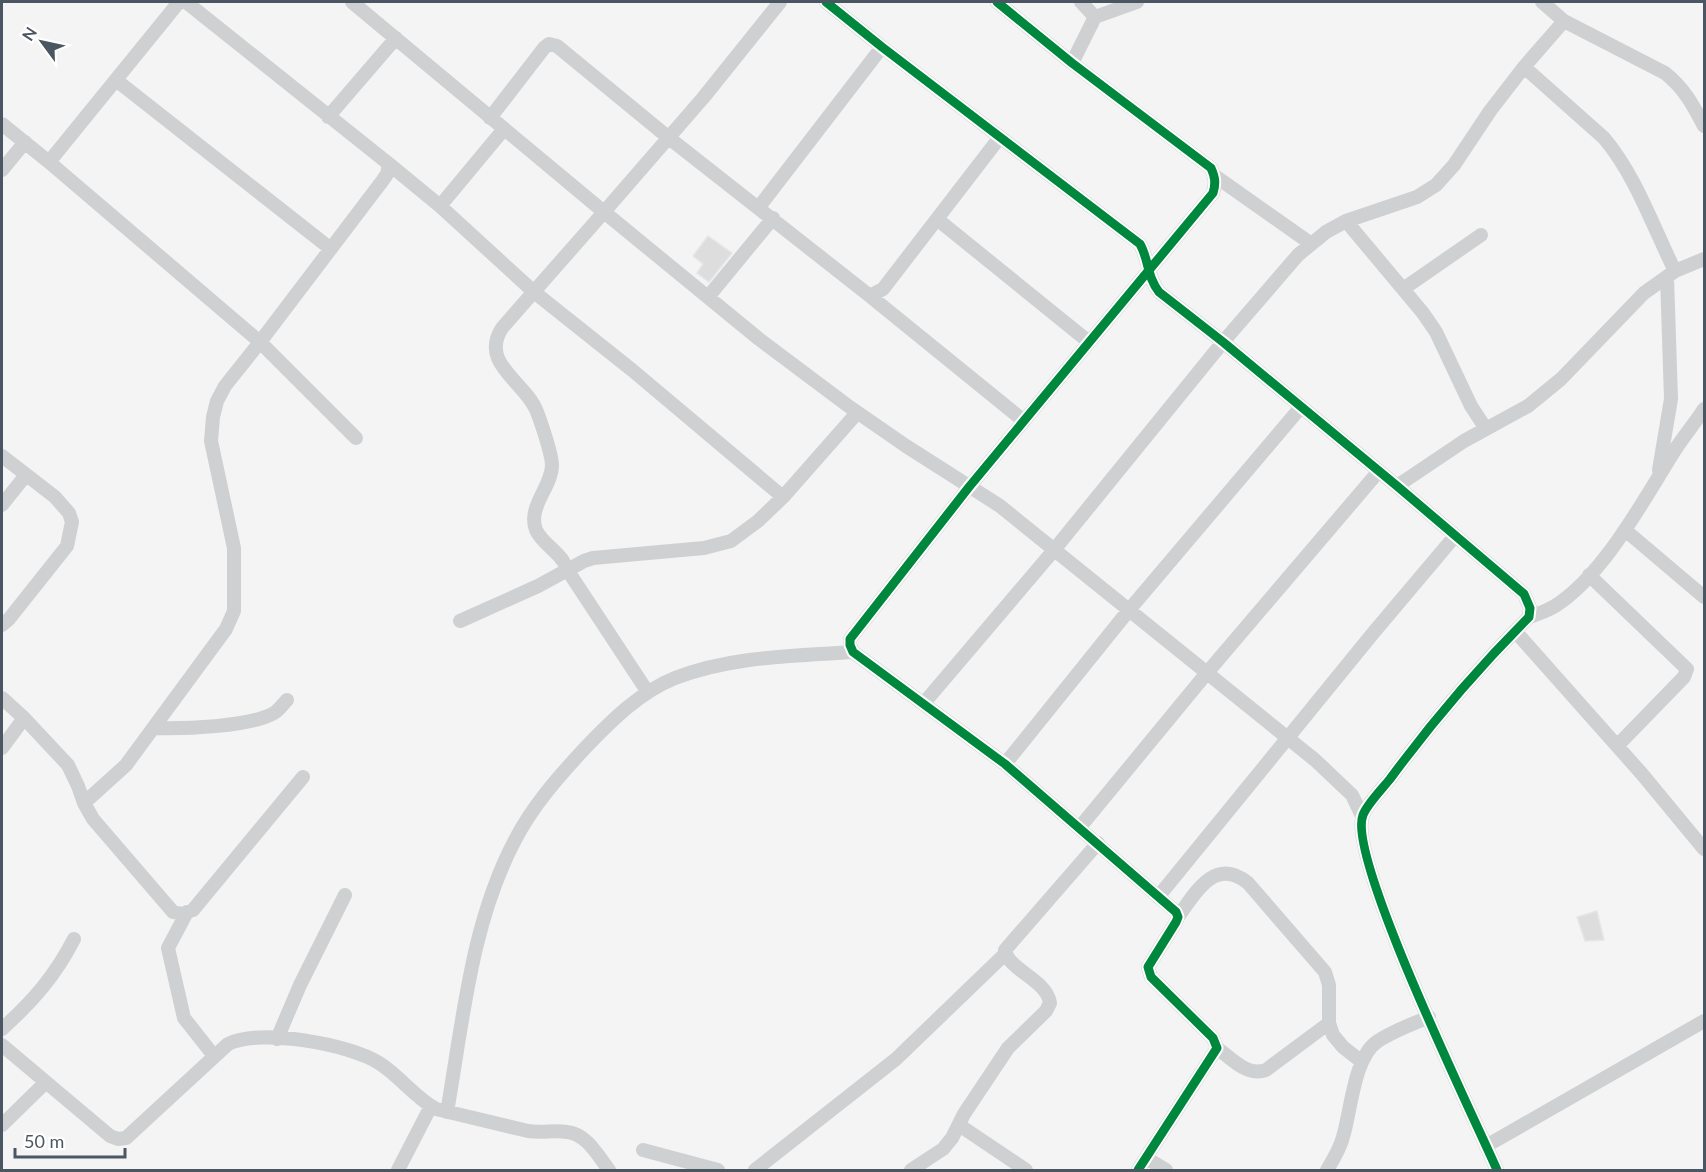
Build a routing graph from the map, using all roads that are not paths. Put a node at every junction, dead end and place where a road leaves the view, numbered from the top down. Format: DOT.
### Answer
graph roads {
  1 [pos="179,2"];
  2 [pos="186,2"];
  3 [pos="352,2"];
  4 [pos="780,2"];
  5 [pos="826,2"];
  6 [pos="997,2"];
  7 [pos="1081,2"];
  8 [pos="1137,2"];
  9 [pos="1544,2"];
  10 [pos="1095,17"];
  11 [pos="1564,21"];
  12 [pos="396,38"];
  13 [pos="882,47"];
  14 [pos="1072,63"];
  15 [pos="1524,67"];
  16 [pos="116,80"];
  17 [pos="328,117"];
  18 [pos="490,118"];
  19 [pos="2,124"];
  20 [pos="1704,126"];
  21 [pos="504,129"];
  22 [pos="1000,137"];
  23 [pos="669,138"];
  24 [pos="25,142"];
  25 [pos="49,162"];
  26 [pos="389,164"];
  27 [pos="2,170"];
  28 [pos="1215,176"];
  29 [pos="440,206"];
  30 [pos="759,207"];
  31 [pos="604,212"];
  32 [pos="773,218"];
  33 [pos="937,219"];
  34 [pos="1346,221"];
  35 [pos="1481,235"];
  36 [pos="1310,243"];
  37 [pos="331,249"];
  38 [pos="1704,259"];
  39 [pos="1149,271"];
  40 [pos="1671,274"];
  41 [pos="1403,289"];
  42 [pos="534,292"];
  43 [pos="870,296"];
  44 [pos="708,297"];
  45 [pos="260,342"];
  46 [pos="1089,342"];
  47 [pos="1223,342"];
  48 [pos="1300,407"];
  49 [pos="1704,409"];
  50 [pos="857,412"];
  51 [pos="1024,421"];
  52 [pos="1486,429"];
  53 [pos="356,438"];
  54 [pos="2,456"];
  55 [pos="1378,471"];
  56 [pos="26,475"];
  57 [pos="1658,478"];
  58 [pos="1397,486"];
  59 [pos="969,487"];
  60 [pos="783,497"];
  61 [pos="2,505"];
  62 [pos="1624,530"];
  63 [pos="1455,536"];
  64 [pos="1054,549"];
  65 [pos="567,570"];
  66 [pos="1589,574"];
  67 [pos="1704,597"];
  68 [pos="1129,610"];
  69 [pos="1529,617"];
  70 [pos="460,621"];
  71 [pos="2,625"];
  72 [pos="1515,631"];
  73 [pos="853,652"];
  74 [pos="1206,674"];
  75 [pos="647,691"];
  76 [pos="2,698"];
  77 [pos="287,700"];
  78 [pos="924,703"];
  79 [pos="24,718"];
  80 [pos="153,728"];
  81 [pos="1287,740"];
  82 [pos="1617,746"];
  83 [pos="2,748"];
  84 [pos="1005,764"];
  85 [pos="303,777"];
  86 [pos="84,803"];
  87 [pos="1362,816"];
  88 [pos="1080,828"];
  89 [pos="1098,843"];
  90 [pos="1704,849"];
  91 [pos="345,895"];
  92 [pos="1158,897"];
  93 [pos="187,912"];
  94 [pos="1178,916"];
  95 [pos="74,939"];
  96 [pos="1005,954"];
  97 [pos="1429,1017"];
  98 [pos="1704,1021"];
  99 [pos="1329,1023"];
  100 [pos="2,1029"];
  101 [pos="277,1039"];
  102 [pos="2,1045"];
  103 [pos="1217,1048"];
  104 [pos="214,1056"];
  105 [pos="1362,1062"];
  106 [pos="46,1082"];
  107 [pos="431,1106"];
  108 [pos="447,1112"];
  109 [pos="2,1125"];
  110 [pos="959,1125"];
  111 [pos="1486,1146"];
  112 [pos="643,1150"];
  113 [pos="1146,1158"];
  114 [pos="398,1170"];
  115 [pos="609,1170"];
  116 [pos="718,1170"];
  117 [pos="755,1170"];
  118 [pos="911,1170"];
  119 [pos="1026,1170"];
  120 [pos="1138,1170"];
  121 [pos="1166,1170"];
  122 [pos="1327,1170"];
  123 [pos="1497,1170"];
  1 -- 16 [label="street"];
  2 -- 17 [label="street"];
  3 -- 12 [label="street"];
  4 -- 23 [label="street"];
  5 -- 13 [label="street"];
  6 -- 14 [label="street"];
  7 -- 10 [label="street"];
  8 -- 10 [label="street"];
  9 -- 11 [label="street"];
  10 -- 14 [label="street"];
  11 -- 15 [label="street"];
  11 -- 20 [label="street"];
  12 -- 17 [label="street"];
  12 -- 18 [label="street"];
  13 -- 22 [label="street"];
  13 -- 30 [label="street"];
  14 -- 28 [label="street"];
  15 -- 34 [label="street"];
  15 -- 40 [label="street"];
  16 -- 25 [label="street"];
  16 -- 37 [label="street"];
  17 -- 26 [label="street"];
  18 -- 21 [label="street"];
  18 -- 23 [label="street"];
  19 -- 24 [label="street"];
  21 -- 29 [label="street"];
  21 -- 31 [label="street"];
  22 -- 33 [label="street"];
  22 -- 39 [label="street"];
  23 -- 30 [label="street"];
  23 -- 31 [label="street"];
  24 -- 25 [label="street"];
  24 -- 27 [label="street"];
  25 -- 45 [label="street"];
  26 -- 29 [label="street"];
  26 -- 37 [label="street"];
  28 -- 36 [label="street"];
  28 -- 39 [label="street"];
  29 -- 42 [label="street"];
  30 -- 32 [label="street"];
  31 -- 42 [label="street"];
  31 -- 44 [label="street"];
  32 -- 43 [label="street"];
  32 -- 44 [label="street"];
  33 -- 43 [label="street"];
  33 -- 46 [label="street"];
  34 -- 36 [label="street"];
  34 -- 41 [label="street"];
  35 -- 41 [label="street"];
  36 -- 47 [label="street"];
  37 -- 45 [label="street"];
  38 -- 40 [label="street"];
  39 -- 46 [label="street"];
  39 -- 47 [label="street"];
  40 -- 52 [label="street"];
  40 -- 57 [label="street"];
  41 -- 52 [label="street"];
  42 -- 60 [label="street"];
  42 -- 65 [label="street"];
  43 -- 51 [label="street"];
  44 -- 50 [label="street"];
  45 -- 53 [label="street"];
  45 -- 80 [label="street"];
  46 -- 51 [label="street"];
  47 -- 48 [label="street"];
  47 -- 64 [label="street"];
  48 -- 55 [label="street"];
  48 -- 68 [label="street"];
  49 -- 57 [label="street"];
  50 -- 59 [label="street"];
  50 -- 60 [label="street"];
  51 -- 59 [label="street"];
  52 -- 58 [label="street"];
  54 -- 56 [label="street"];
  55 -- 58 [label="street"];
  55 -- 74 [label="street"];
  56 -- 61 [label="street"];
  56 -- 71 [label="street"];
  57 -- 62 [label="street"];
  58 -- 63 [label="street"];
  59 -- 64 [label="street"];
  59 -- 73 [label="street"];
  60 -- 65 [label="street"];
  62 -- 66 [label="street"];
  62 -- 67 [label="street"];
  63 -- 69 [label="street"];
  63 -- 81 [label="street"];
  64 -- 68 [label="street"];
  64 -- 78 [label="street"];
  65 -- 70 [label="street"];
  65 -- 75 [label="street"];
  66 -- 69 [label="street"];
  66 -- 82 [label="street"];
  68 -- 74 [label="street"];
  68 -- 84 [label="street"];
  69 -- 72 [label="street"];
  72 -- 82 [label="street"];
  72 -- 87 [label="street"];
  73 -- 75 [label="street"];
  73 -- 78 [label="street"];
  74 -- 81 [label="street"];
  74 -- 88 [label="street"];
  75 -- 108 [label="street"];
  76 -- 79 [label="street"];
  77 -- 80 [label="street"];
  78 -- 84 [label="street"];
  79 -- 83 [label="street"];
  79 -- 86 [label="street"];
  80 -- 86 [label="street"];
  81 -- 87 [label="street"];
  81 -- 92 [label="street"];
  82 -- 90 [label="street"];
  84 -- 88 [label="street"];
  85 -- 93 [label="street"];
  86 -- 93 [label="street"];
  87 -- 97 [label="street"];
  88 -- 89 [label="street"];
  89 -- 92 [label="street"];
  89 -- 96 [label="street"];
  91 -- 101 [label="street"];
  92 -- 94 [label="street"];
  93 -- 104 [label="street"];
  94 -- 99 [label="street"];
  94 -- 103 [label="street"];
  95 -- 100 [label="street"];
  96 -- 110 [label="street"];
  96 -- 117 [label="street"];
  97 -- 105 [label="street"];
  97 -- 111 [label="street"];
  98 -- 111 [label="street"];
  99 -- 103 [label="street"];
  99 -- 105 [label="street"];
  101 -- 104 [label="street"];
  101 -- 107 [label="street"];
  102 -- 106 [label="street"];
  103 -- 113 [label="street"];
  104 -- 106 [label="street"];
  105 -- 122 [label="street"];
  106 -- 109 [label="street"];
  107 -- 108 [label="street"];
  107 -- 114 [label="street"];
  108 -- 115 [label="street"];
  110 -- 118 [label="street"];
  110 -- 119 [label="street"];
  111 -- 123 [label="street"];
  112 -- 116 [label="street"];
  113 -- 120 [label="street"];
  113 -- 121 [label="street"];
}
